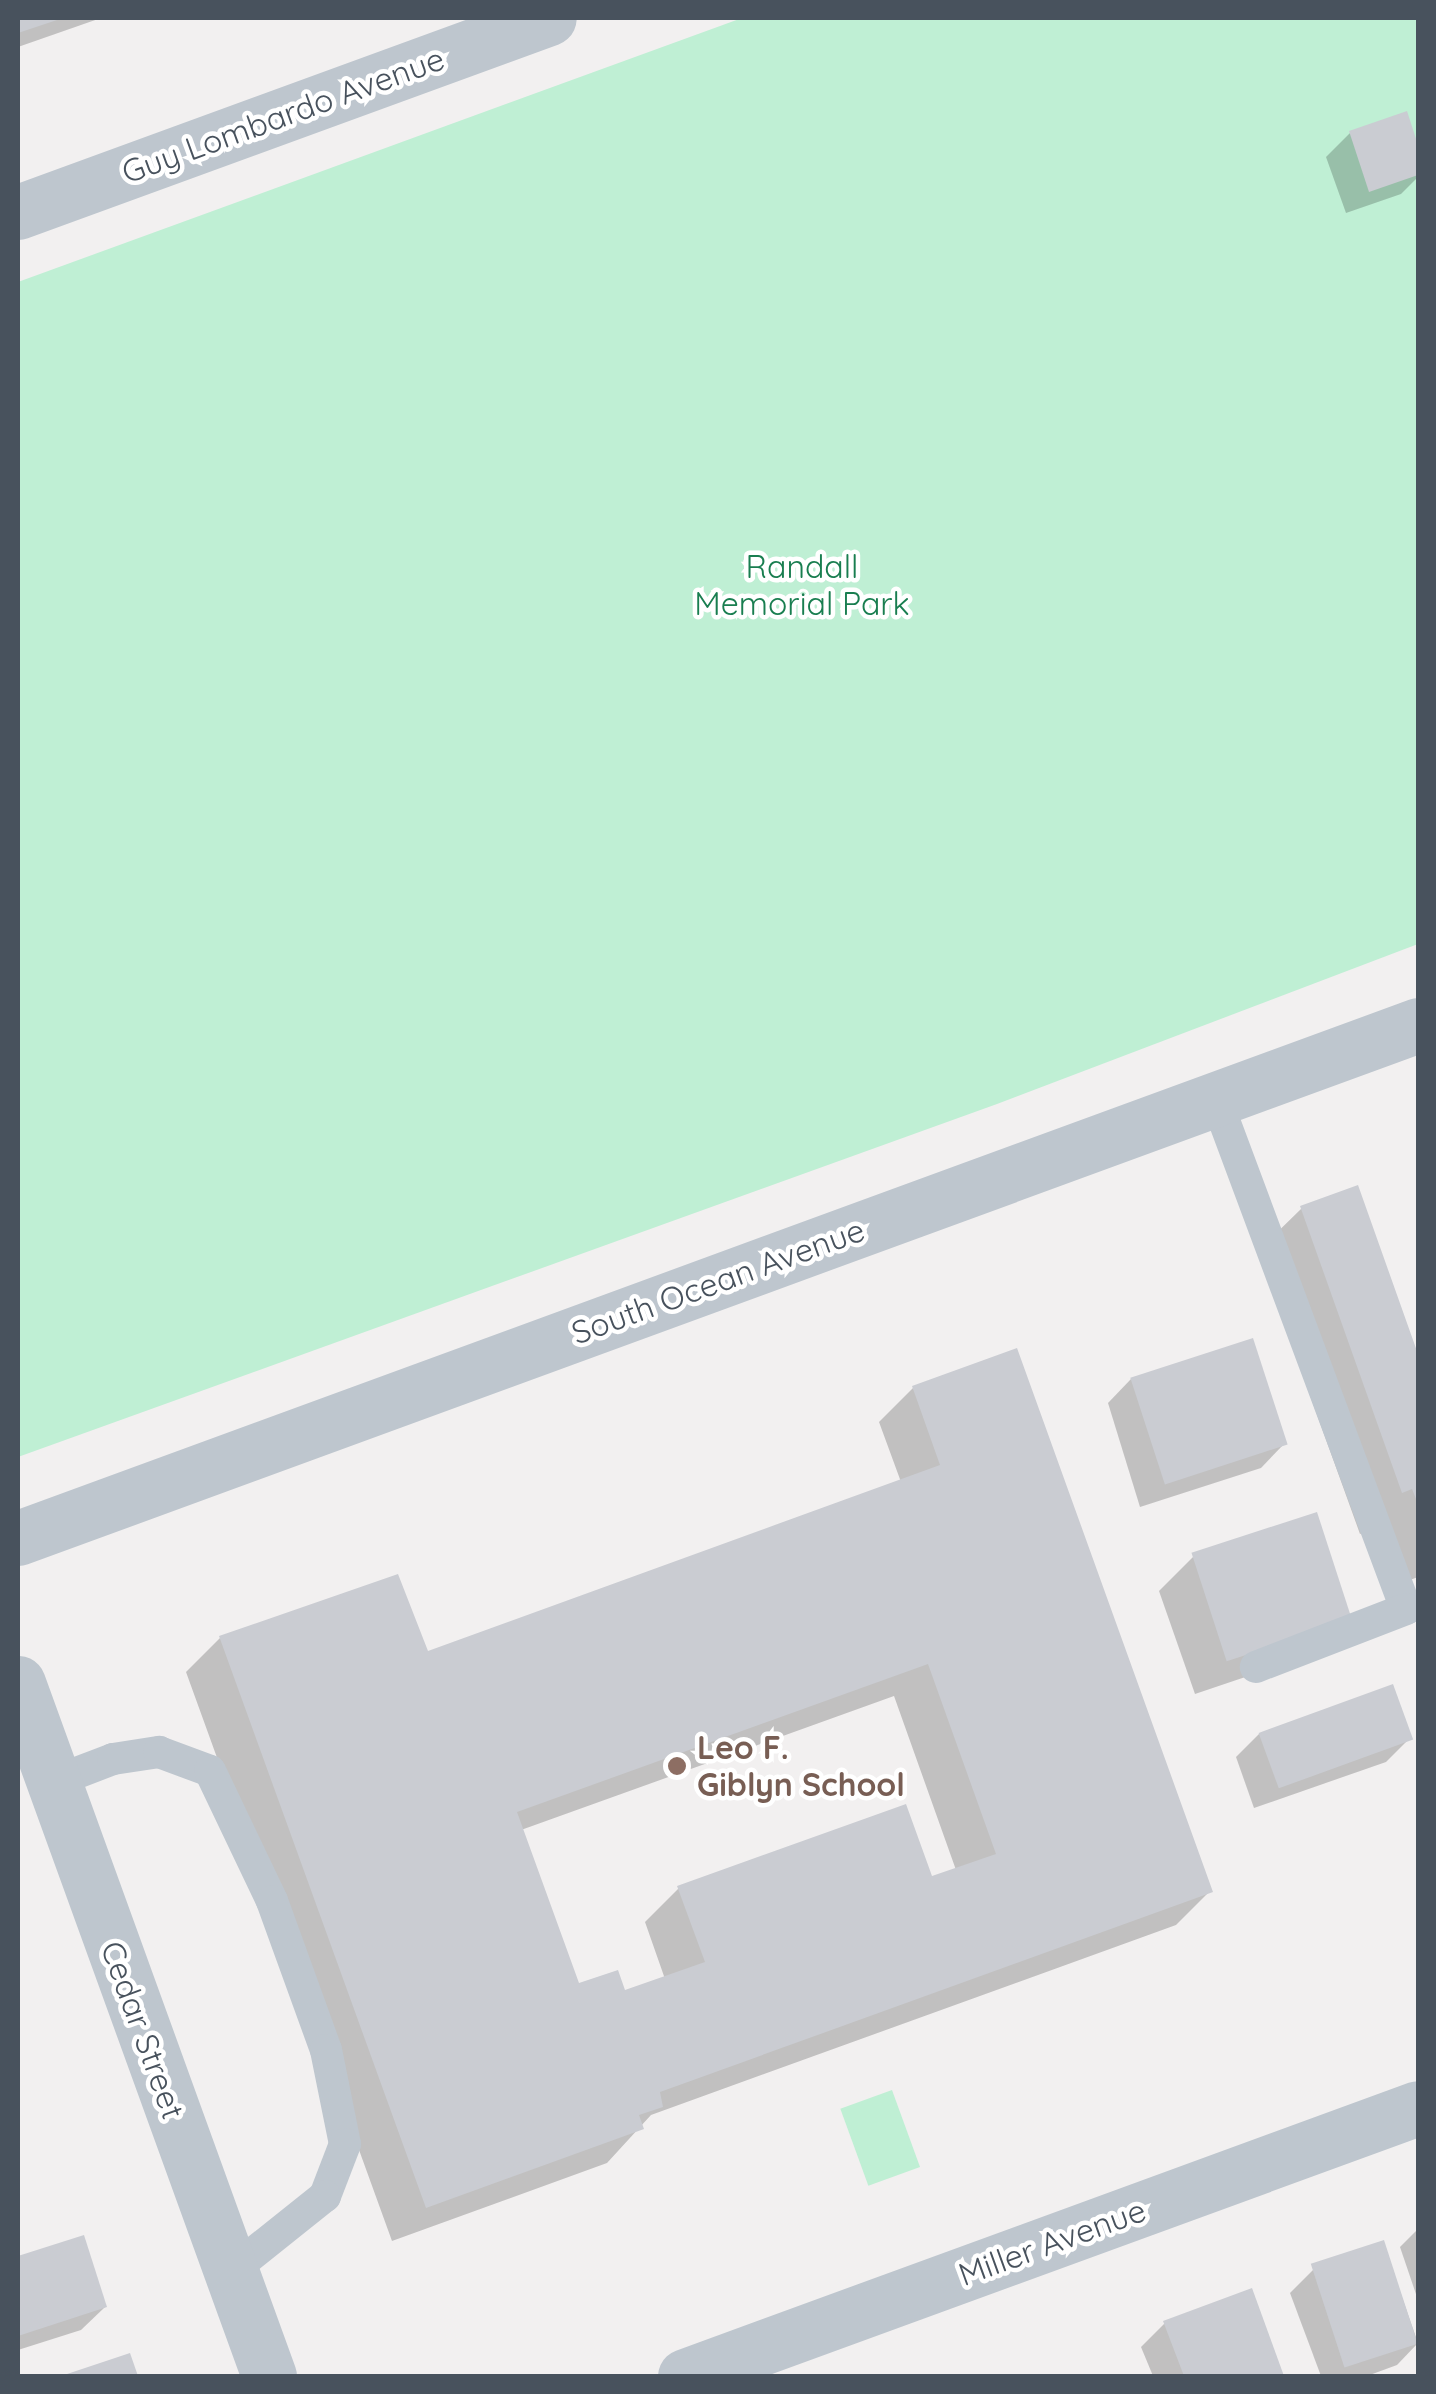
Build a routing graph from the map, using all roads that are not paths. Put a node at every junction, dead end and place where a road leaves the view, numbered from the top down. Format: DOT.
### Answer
graph roads {
  1 [pos="549,18"];
  2 [pos="18,212"];
  3 [pos="1418,1025"];
  4 [pos="1216,1099"];
  5 [pos="18,1538"];
  6 [pos="1256,1668"];
  7 [pos="18,1684"];
  8 [pos="54,1782"];
  9 [pos="1418,2108"];
  10 [pos="230,2271"];
  11 [pos="269,2376"];
  12 [pos="684,2376"];
  1 -- 2 [label="street, Guy Lombardo Avenue"];
  3 -- 4 [label="street, South Ocean Avenue"];
  4 -- 5 [label="street, South Ocean Avenue"];
  4 -- 6 [label="lane"];
  7 -- 8 [label="street, Cedar Street"];
  8 -- 10 [label="street, Cedar Street"];
  8 -- 10 [label="lane"];
  9 -- 12 [label="street, Miller Avenue"];
  10 -- 11 [label="street, Cedar Street"];
}
